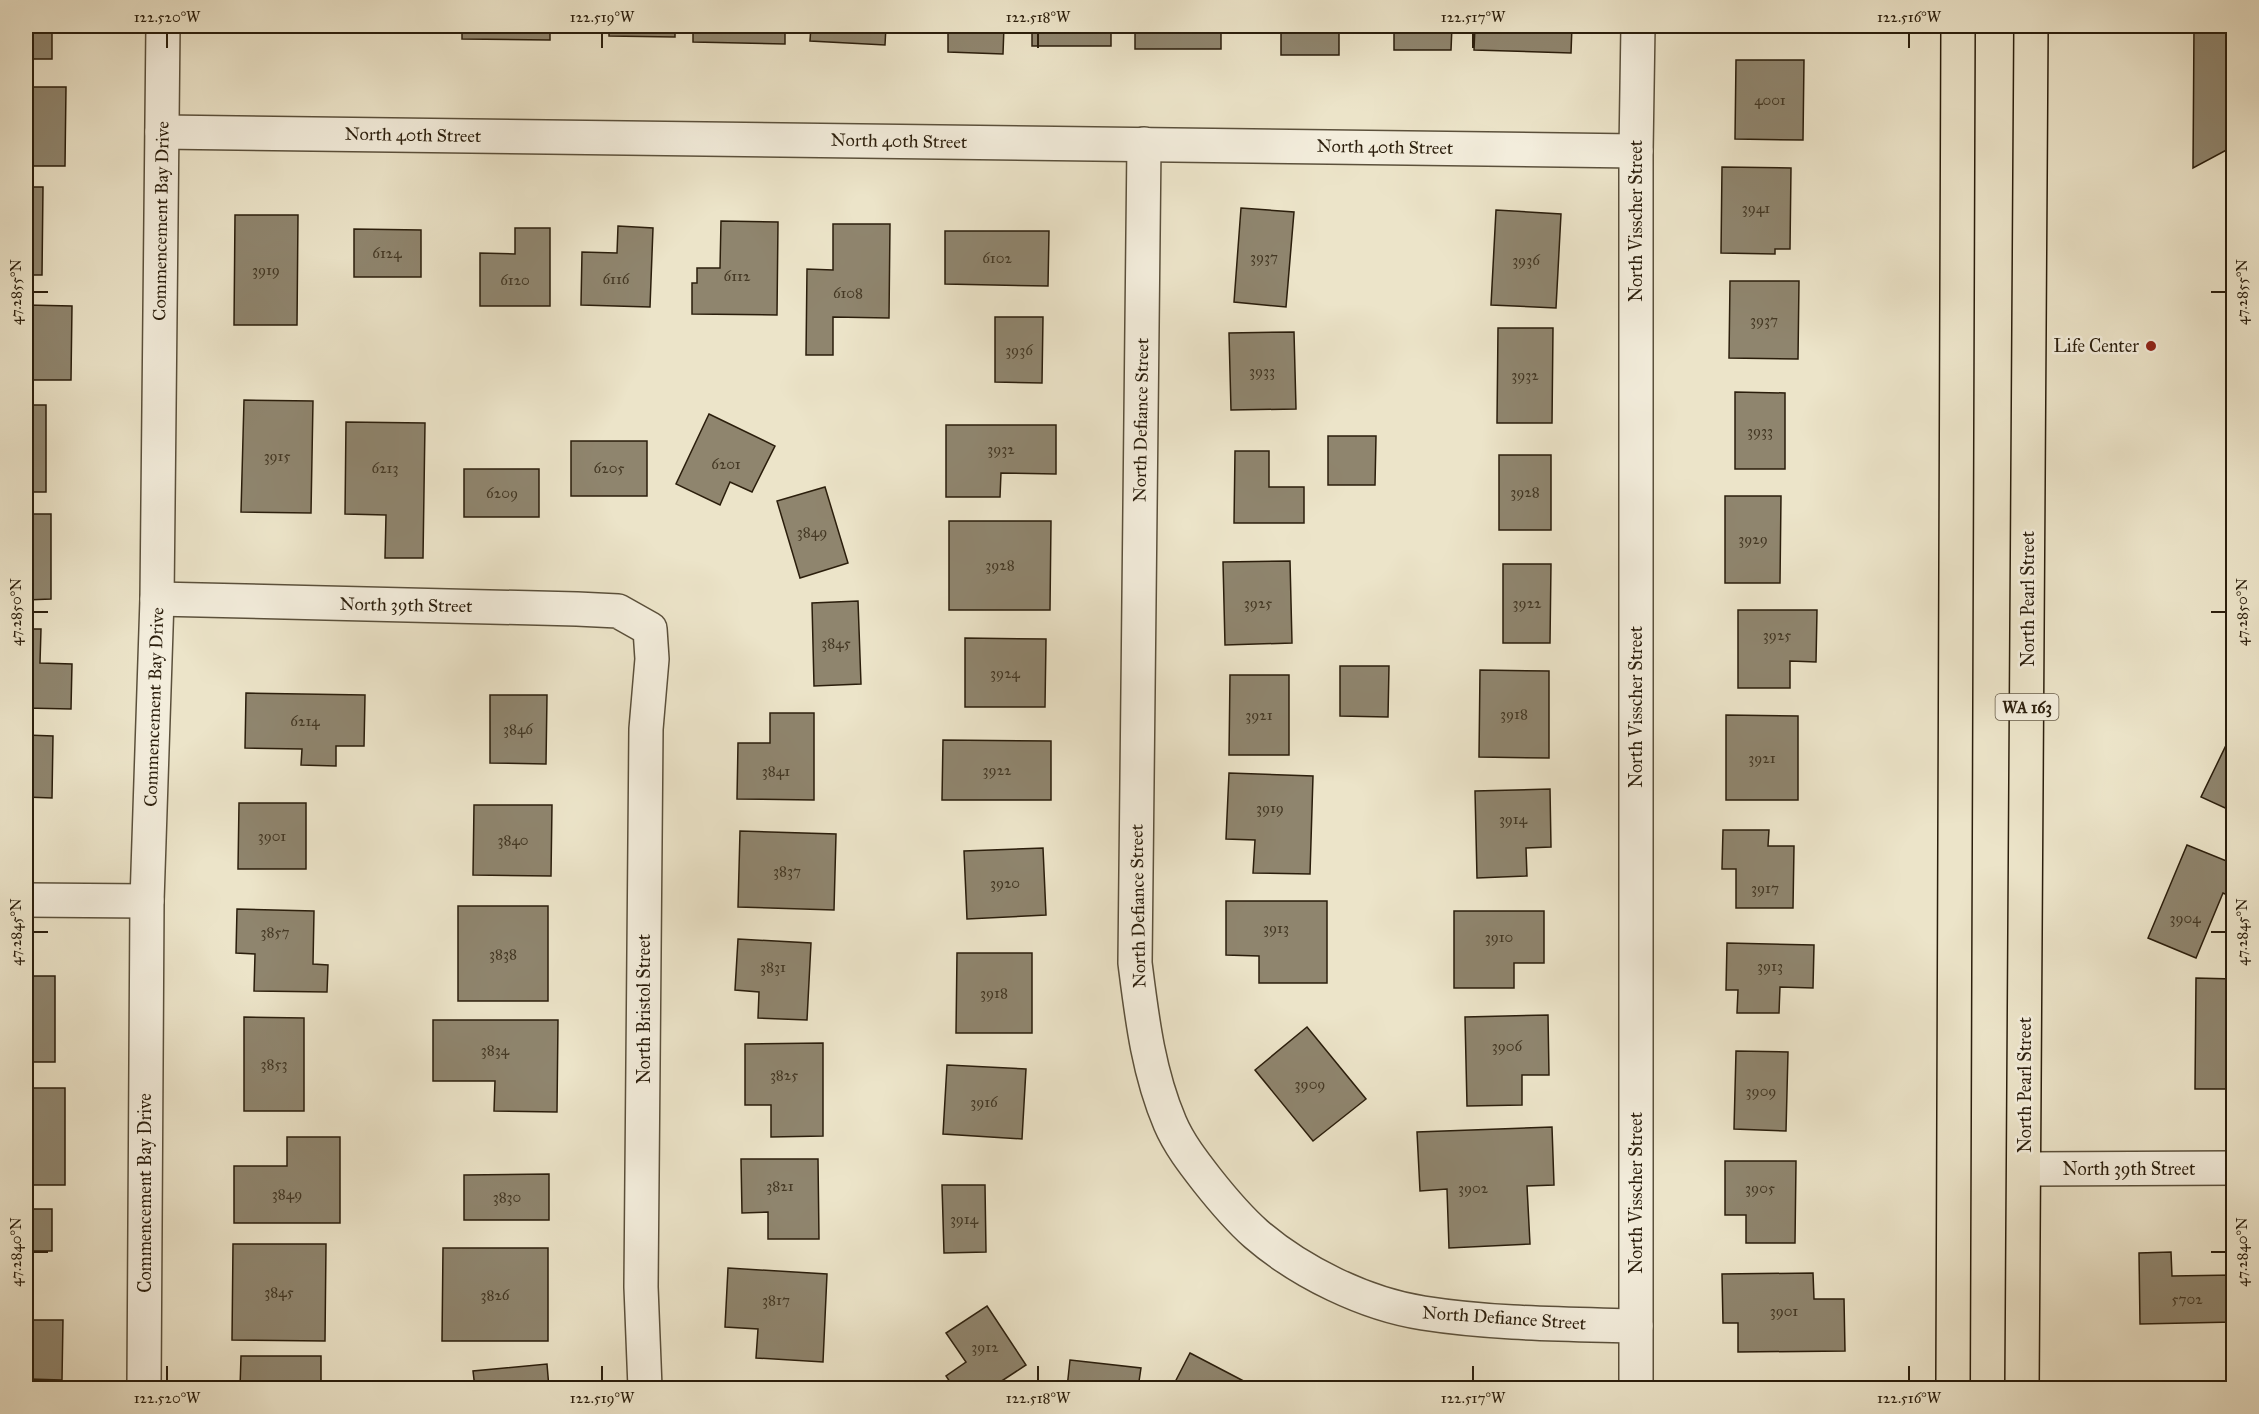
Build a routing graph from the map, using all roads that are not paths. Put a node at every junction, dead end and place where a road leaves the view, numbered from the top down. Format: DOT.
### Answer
graph roads {
  1 [pos="163,26"];
  2 [pos="1638,26"];
  3 [pos="1958,26"];
  4 [pos="2031,26"];
  5 [pos="162,132"];
  6 [pos="1144,144"];
  7 [pos="1636,151"];
  8 [pos="157,599"];
  9 [pos="650,629"];
  10 [pos="26,900"];
  11 [pos="147,901"];
  12 [pos="2234,1168"];
  13 [pos="2025,1169"];
  14 [pos="1636,1326"];
  15 [pos="144,1389"];
  16 [pos="645,1389"];
  17 [pos="1636,1389"];
  18 [pos="1953,1389"];
  19 [pos="2022,1389"];
  1 -- 5 [label="street, Commencement Bay Drive"];
  2 -- 7 [label="street, North Visscher Street"];
  3 -- 18 [label="main road"];
  4 -- 13 [label="main road, North Pearl Street / WA 163"];
  5 -- 6 [label="street, North 40th Street"];
  5 -- 8 [label="street, Commencement Bay Drive"];
  6 -- 7 [label="street, North 40th Street"];
  6 -- 14 [label="street, North Defiance Street"];
  7 -- 14 [label="street, North Visscher Street"];
  8 -- 9 [label="street, North 39th Street"];
  8 -- 11 [label="street, Commencement Bay Drive"];
  9 -- 16 [label="street, North Bristol Street"];
  10 -- 11 [label="street"];
  11 -- 15 [label="street, Commencement Bay Drive"];
  12 -- 13 [label="street, North 39th Street"];
  13 -- 19 [label="main road, North Pearl Street / WA 163"];
  14 -- 17 [label="street, North Visscher Street"];
}
